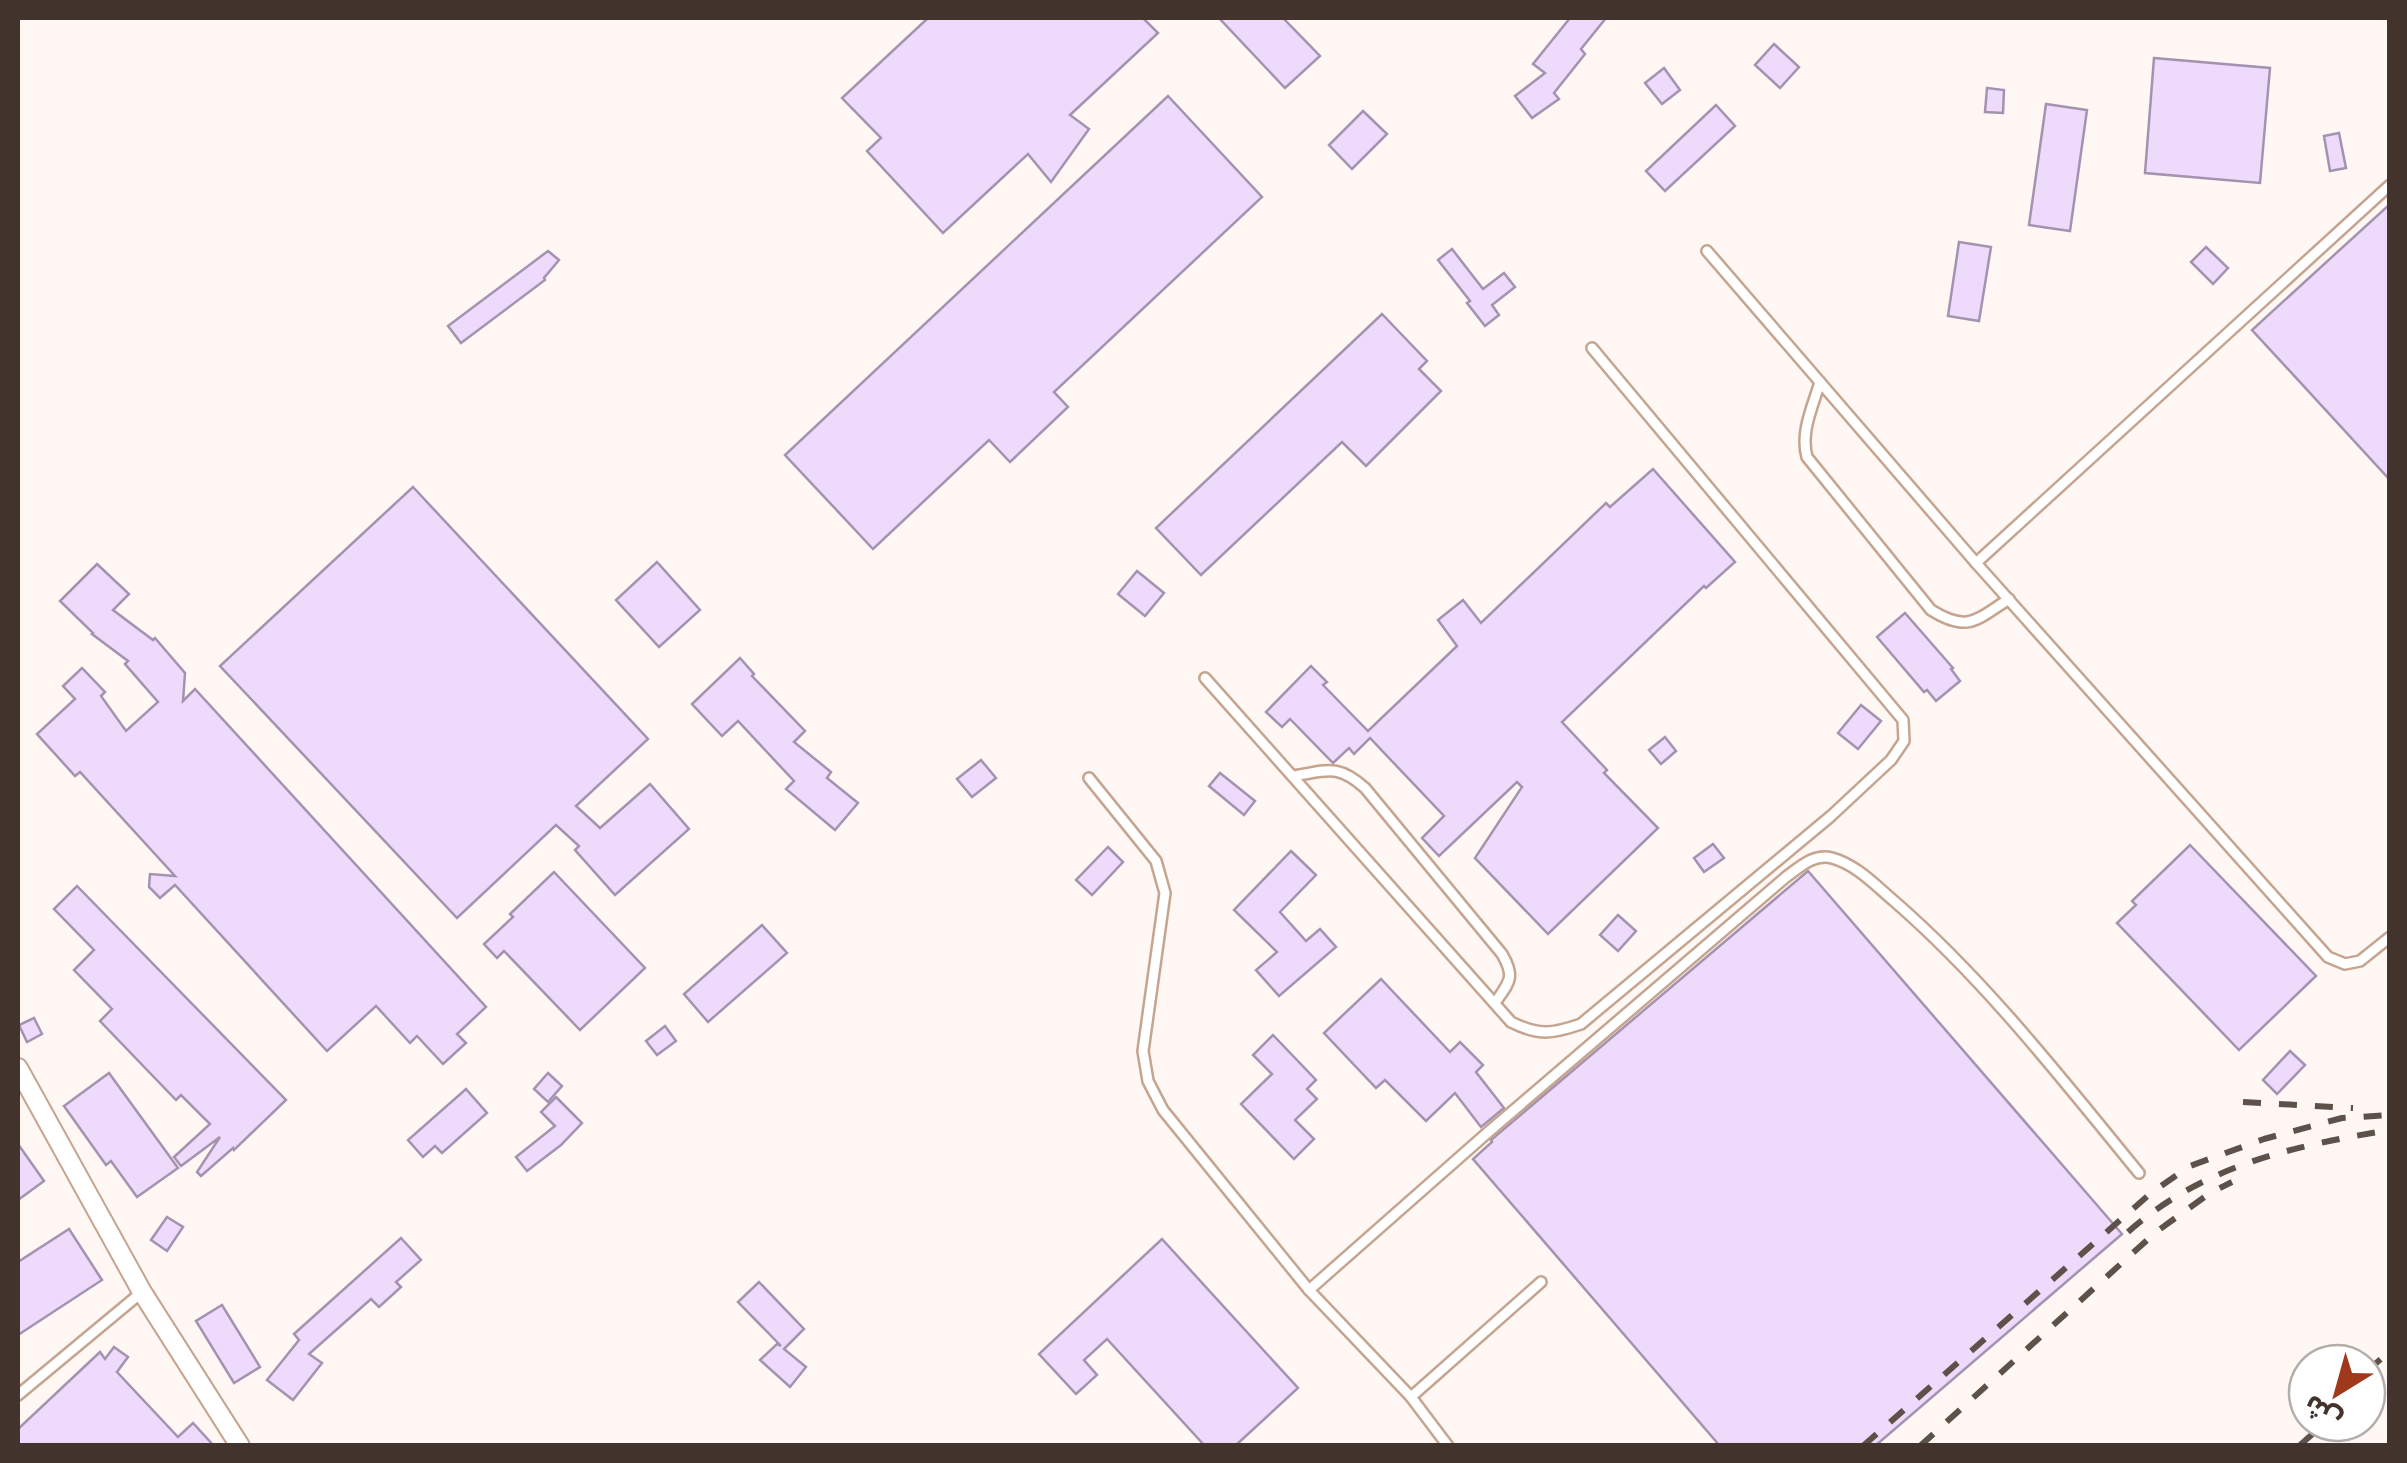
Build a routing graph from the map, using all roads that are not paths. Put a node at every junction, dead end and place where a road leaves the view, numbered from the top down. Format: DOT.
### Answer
graph roads {
  1 [pos="2390,185"];
  2 [pos="1706,251"];
  3 [pos="1592,348"];
  4 [pos="1820,382"];
  5 [pos="1976,563"];
  6 [pos="2009,599"];
  7 [pos="1206,678"];
  8 [pos="1293,776"];
  9 [pos="1088,778"];
  10 [pos="2390,937"];
  11 [pos="1495,1003"];
  12 [pos="18,1068"];
  13 [pos="2139,1173"];
  14 [pos="1541,1282"];
  15 [pos="1310,1290"];
  16 [pos="142,1292"];
  17 [pos="18,1394"];
  18 [pos="1410,1398"];
  19 [pos="240,1446"];
  20 [pos="1448,1446"];
  1 -- 5 [label="lane"];
  2 -- 4 [label="lane"];
  3 -- 11 [label="lane"];
  4 -- 5 [label="lane"];
  4 -- 6 [label="lane"];
  5 -- 6 [label="lane"];
  6 -- 10 [label="lane"];
  7 -- 8 [label="lane"];
  8 -- 11 [label="lane"];
  8 -- 11 [label="lane"];
  9 -- 15 [label="lane"];
  12 -- 16 [label="street"];
  13 -- 15 [label="lane"];
  14 -- 18 [label="lane"];
  15 -- 18 [label="lane"];
  16 -- 17 [label="lane"];
  16 -- 19 [label="street"];
  18 -- 20 [label="lane"];
}
